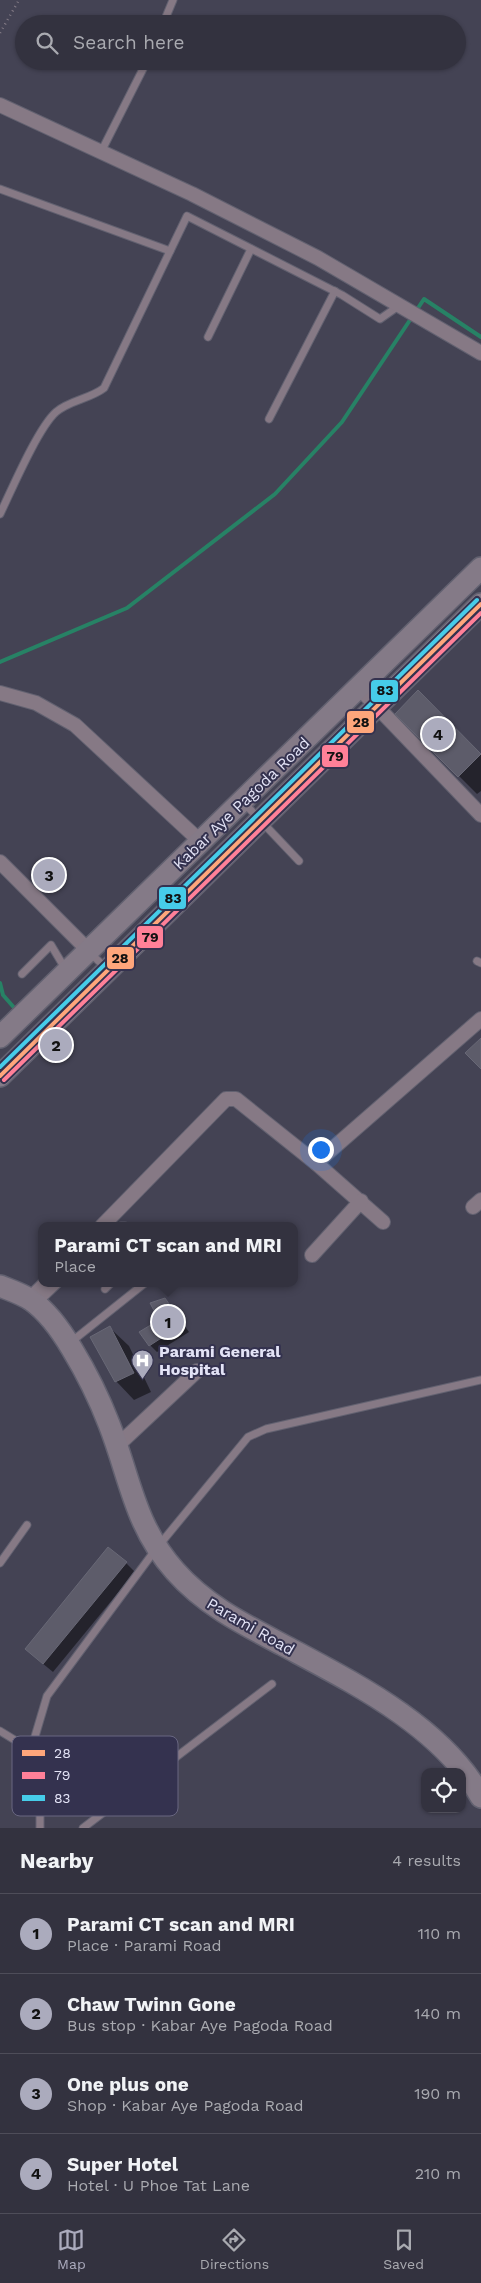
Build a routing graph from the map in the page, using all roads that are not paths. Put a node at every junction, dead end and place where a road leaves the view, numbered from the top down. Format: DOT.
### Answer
graph roads {
  1 [pos="173,0"];
  2 [pos="167,15"];
  3 [pos="142,70"];
  4 [pos="0,105"];
  5 [pos="101,153"];
  6 [pos="0,189"];
  7 [pos="251,249"];
  8 [pos="170,251"];
  9 [pos="335,291"];
  10 [pos="400,305"];
  11 [pos="208,337"];
  12 [pos="481,352"];
  13 [pos="269,419"];
  14 [pos="0,514"];
  15 [pos="481,568"];
  16 [pos="464,585"];
  17 [pos="481,599"];
  18 [pos="481,604"];
  19 [pos="359,688"];
  20 [pos="0,693"];
  21 [pos="377,707"];
  22 [pos="243,802"];
  23 [pos="481,815"];
  24 [pos="260,822"];
  25 [pos="201,842"];
  26 [pos="299,861"];
  27 [pos="0,862"];
  28 [pos="89,951"];
  29 [pos="108,970"];
  30 [pos="67,972"];
  31 [pos="22,974"];
  32 [pos="481,1019"];
  33 [pos="0,1037"];
  34 [pos="0,1076"];
  35 [pos="316,1163"];
  36 [pos="361,1201"];
  37 [pos="106,1222"];
  38 [pos="383,1222"];
  39 [pos="312,1255"];
  40 [pos="0,1286"];
  41 [pos="43,1287"];
  42 [pos="54,1287"];
  43 [pos="140,1287"];
  44 [pos="33,1302"];
  45 [pos="68,1343"];
  46 [pos="197,1371"];
  47 [pos="481,1380"];
  48 [pos="117,1446"];
  49 [pos="27,1525"];
  50 [pos="156,1549"];
  51 [pos="0,1562"];
  52 [pos="272,1684"];
  53 [pos="0,1731"];
  54 [pos="35,1736"];
  55 [pos="12,1738"];
  56 [pos="178,1756"];
  57 [pos="481,1797"];
  58 [pos="99,1816"];
  59 [pos="83,1828"];
  1 -- 2 [label="lane"];
  3 -- 5 [label="lane"];
  4 -- 5 [label="street"];
  5 -- 10 [label="street"];
  6 -- 8 [label="lane"];
  7 -- 8 [label="lane"];
  7 -- 9 [label="lane"];
  7 -- 11 [label="lane"];
  8 -- 14 [label="lane"];
  9 -- 10 [label="lane"];
  9 -- 13 [label="lane"];
  10 -- 12 [label="street"];
  15 -- 16 [label="main road, Kabar Aye Pagoda Road"];
  16 -- 17 [label="street"];
  16 -- 19 [label="main road, Kabar Aye Pagoda Road"];
  18 -- 21 [label="main road, Kabar Aye Pagoda Road"];
  19 -- 21 [label="street"];
  19 -- 22 [label="main road, Kabar Aye Pagoda Road"];
  20 -- 25 [label="street"];
  21 -- 23 [label="street"];
  21 -- 24 [label="main road, Kabar Aye Pagoda Road"];
  22 -- 24 [label="lane"];
  22 -- 25 [label="main road, Kabar Aye Pagoda Road"];
  24 -- 26 [label="lane"];
  24 -- 29 [label="main road, Kabar Aye Pagoda Road"];
  25 -- 28 [label="main road, Kabar Aye Pagoda Road"];
  27 -- 28 [label="street"];
  28 -- 29 [label="lane"];
  28 -- 30 [label="main road, Kabar Aye Pagoda Road"];
  29 -- 34 [label="main road, Kabar Aye Pagoda Road"];
  30 -- 31 [label="lane"];
  30 -- 33 [label="main road, Kabar Aye Pagoda Road"];
  32 -- 35 [label="street"];
  35 -- 36 [label="street"];
  35 -- 37 [label="street"];
  36 -- 38 [label="street"];
  36 -- 39 [label="street"];
  40 -- 44 [label="main road, Parami Road"];
  41 -- 44 [label="street"];
  42 -- 44 [label="lane"];
  43 -- 45 [label="lane"];
  44 -- 45 [label="main road, Parami Road"];
  45 -- 48 [label="main road, Parami Road"];
  46 -- 48 [label="street"];
  47 -- 50 [label="lane"];
  48 -- 50 [label="main road, Parami Road"];
  49 -- 51 [label="lane"];
  50 -- 54 [label="lane"];
  50 -- 57 [label="main road, Parami Road"];
  52 -- 56 [label="lane"];
  53 -- 55 [label="lane"];
  58 -- 59 [label="lane"];
}
